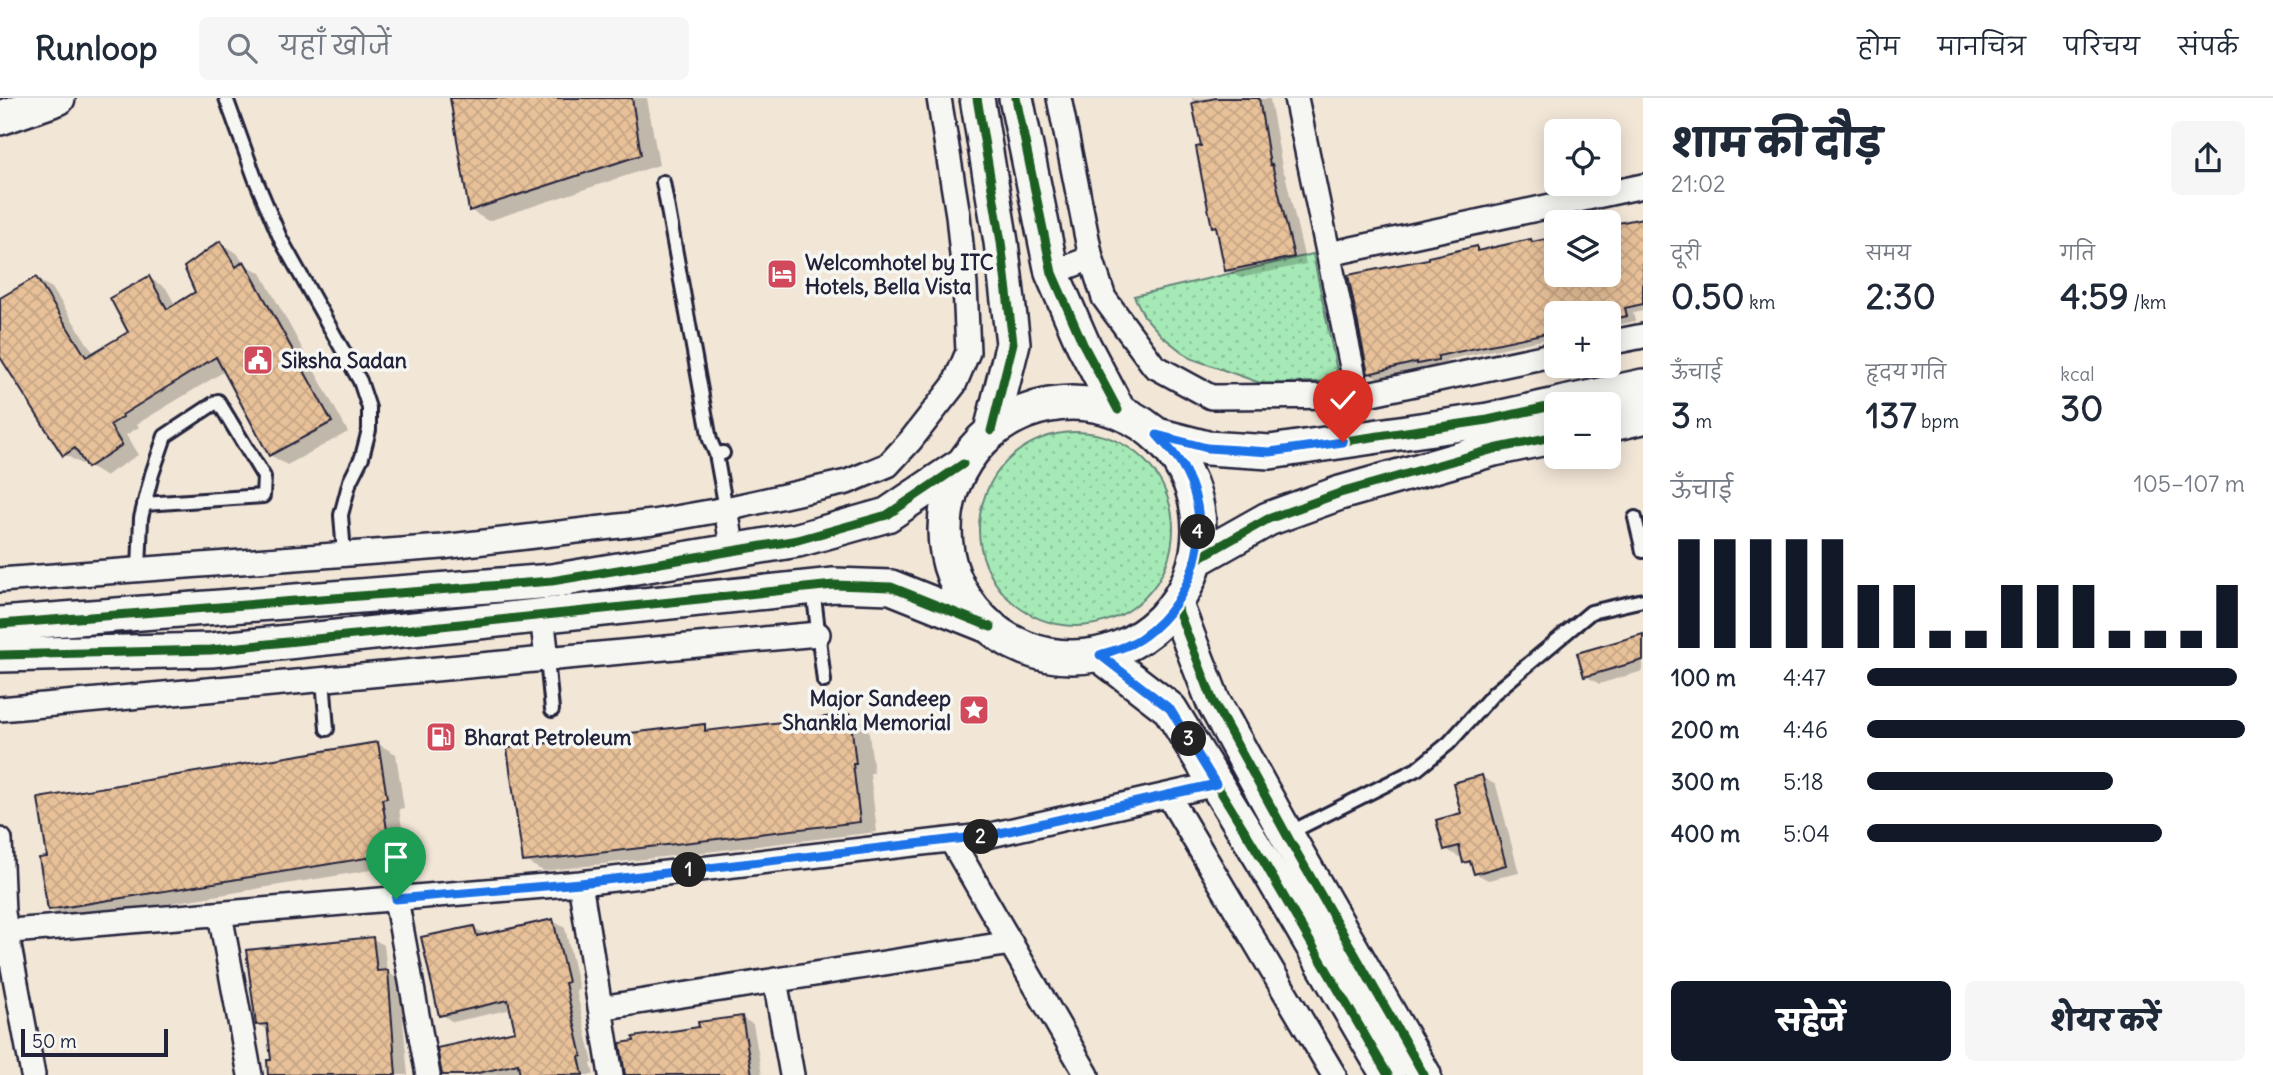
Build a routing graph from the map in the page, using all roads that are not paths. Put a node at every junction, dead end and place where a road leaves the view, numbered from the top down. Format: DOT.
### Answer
graph roads {
  1 [pos="58,98"];
  2 [pos="226,98"];
  3 [pos="939,98"];
  4 [pos="977,98"];
  5 [pos="1016,98"];
  6 [pos="1059,98"];
  7 [pos="1296,98"];
  8 [pos="0,118"];
  9 [pos="663,182"];
  10 [pos="1643,186"];
  11 [pos="1329,254"];
  12 [pos="1091,258"];
  13 [pos="1052,273"];
  14 [pos="1643,336"];
  15 [pos="1621,340"];
  16 [pos="1544,357"];
  17 [pos="1643,386"];
  18 [pos="1616,392"];
  19 [pos="1358,396"];
  20 [pos="1544,408"];
  21 [pos="1118,410"];
  22 [pos="1643,417"];
  23 [pos="1621,422"];
  24 [pos="991,430"];
  25 [pos="1157,435"];
  26 [pos="1544,439"];
  27 [pos="963,464"];
  28 [pos="144,503"];
  29 [pos="726,509"];
  30 [pos="1635,518"];
  31 [pos="733,551"];
  32 [pos="1643,551"];
  33 [pos="344,554"];
  34 [pos="1197,559"];
  35 [pos="139,570"];
  36 [pos="0,580"];
  37 [pos="813,587"];
  38 [pos="1643,600"];
  39 [pos="1177,605"];
  40 [pos="542,615"];
  41 [pos="0,624"];
  42 [pos="991,626"];
  43 [pos="818,634"];
  44 [pos="0,655"];
  45 [pos="1100,655"];
  46 [pos="547,659"];
  47 [pos="323,679"];
  48 [pos="824,681"];
  49 [pos="0,709"];
  50 [pos="552,710"];
  51 [pos="327,729"];
  52 [pos="1216,784"];
  53 [pos="1168,795"];
  54 [pos="1287,835"];
  55 [pos="0,840"];
  56 [pos="951,840"];
  57 [pos="580,883"];
  58 [pos="396,899"];
  59 [pos="220,914"];
  60 [pos="3,932"];
  61 [pos="1011,943"];
  62 [pos="775,980"];
  63 [pos="600,1008"];
  64 [pos="33,1075"];
  65 [pos="250,1075"];
  66 [pos="428,1075"];
  67 [pos="611,1075"];
  68 [pos="792,1075"];
  69 [pos="1087,1075"];
  70 [pos="1334,1075"];
  71 [pos="1388,1075"];
  72 [pos="1424,1075"];
  1 -- 8 [label="street"];
  2 -- 33 [label="lane"];
  3 -- 29 [label="street"];
  4 -- 24 [label="street"];
  5 -- 13 [label="street"];
  6 -- 12 [label="street"];
  7 -- 11 [label="street"];
  9 -- 29 [label="lane"];
  10 -- 11 [label="street"];
  11 -- 19 [label="street"];
  12 -- 13 [label="street"];
  12 -- 19 [label="street"];
  13 -- 21 [label="street"];
  14 -- 15 [label="street"];
  16 -- 19 [label="street"];
  17 -- 18 [label="street"];
  20 -- 25 [label="street"];
  21 -- 24 [label="street"];
  21 -- 25 [label="street"];
  22 -- 23 [label="street"];
  24 -- 27 [label="street"];
  25 -- 34 [label="street"];
  26 -- 34 [label="street"];
  27 -- 31 [label="street"];
  27 -- 42 [label="street"];
  28 -- 28 [label="lane"];
  28 -- 35 [label="lane"];
  29 -- 31 [label="street"];
  29 -- 33 [label="street"];
  30 -- 32 [label="lane"];
  31 -- 41 [label="street"];
  33 -- 35 [label="street"];
  34 -- 39 [label="street"];
  35 -- 36 [label="street"];
  37 -- 40 [label="street"];
  37 -- 42 [label="street"];
  37 -- 43 [label="lane"];
  38 -- 54 [label="lane"];
  39 -- 45 [label="street"];
  39 -- 54 [label="street"];
  40 -- 44 [label="street"];
  40 -- 46 [label="street"];
  42 -- 45 [label="street"];
  43 -- 46 [label="street"];
  43 -- 48 [label="lane"];
  45 -- 52 [label="street"];
  46 -- 47 [label="street"];
  46 -- 50 [label="lane"];
  47 -- 49 [label="street"];
  47 -- 51 [label="lane"];
  52 -- 53 [label="street"];
  52 -- 71 [label="street"];
  53 -- 56 [label="street"];
  53 -- 70 [label="street"];
  54 -- 72 [label="street"];
  55 -- 60 [label="street"];
  56 -- 57 [label="street"];
  56 -- 61 [label="street"];
  57 -- 58 [label="street"];
  57 -- 63 [label="street"];
  58 -- 59 [label="street"];
  58 -- 66 [label="street"];
  59 -- 60 [label="street"];
  59 -- 65 [label="street"];
  60 -- 64 [label="street"];
  61 -- 62 [label="street"];
  61 -- 69 [label="street"];
  62 -- 63 [label="street"];
  62 -- 68 [label="street"];
  63 -- 67 [label="street"];
}
